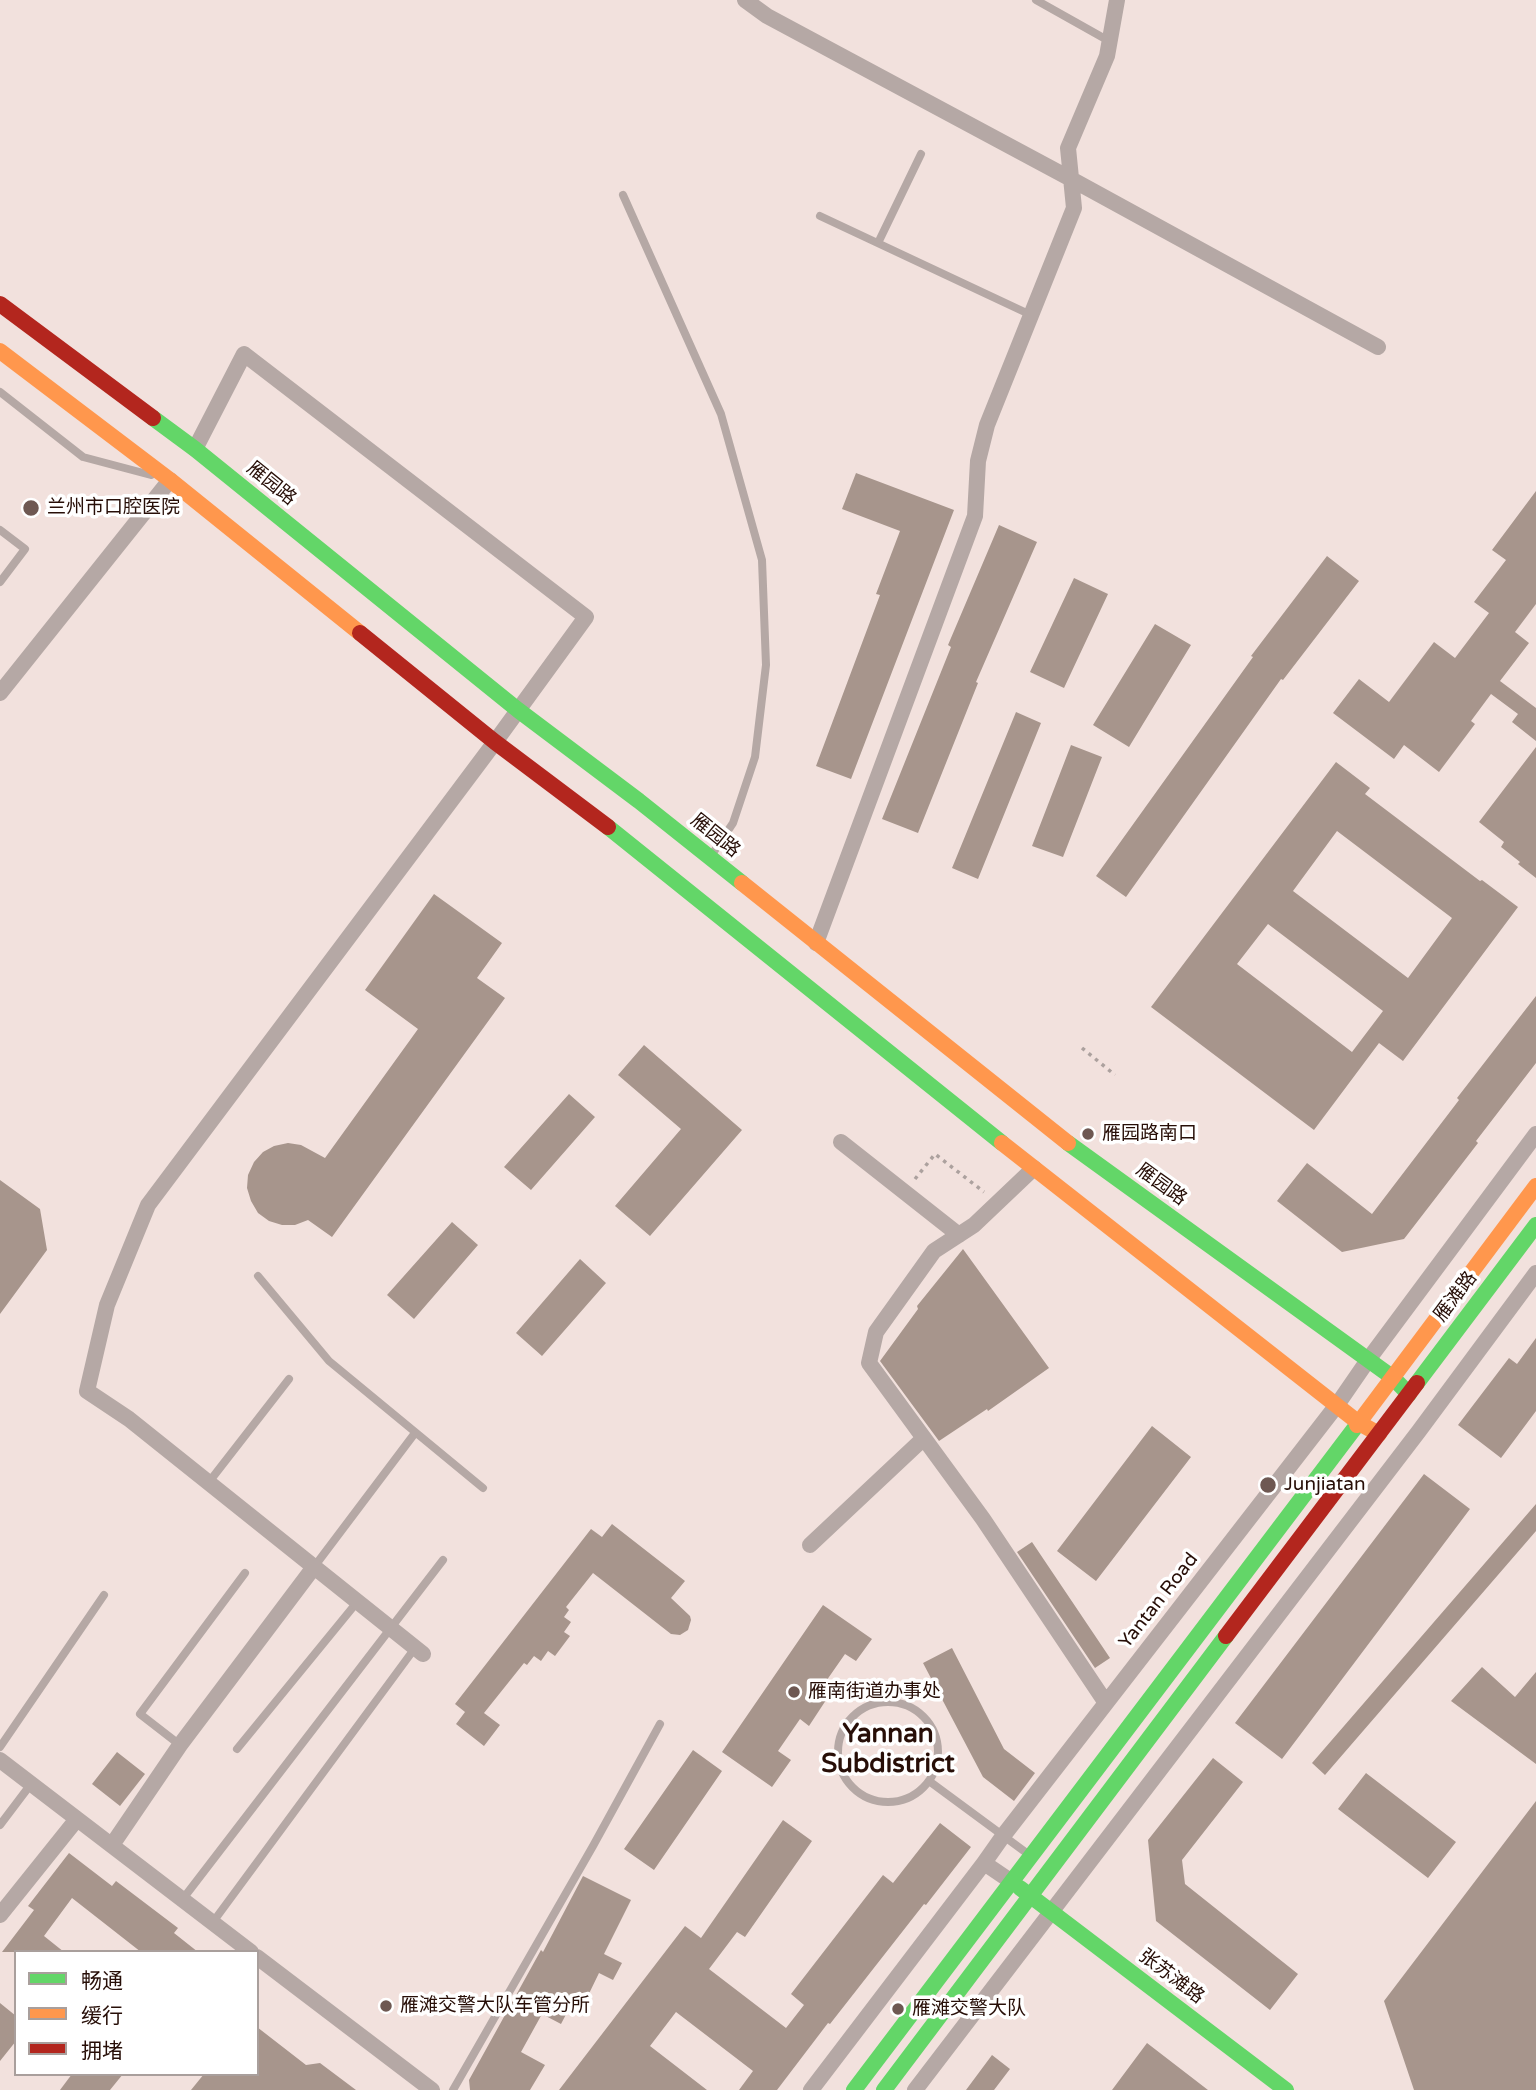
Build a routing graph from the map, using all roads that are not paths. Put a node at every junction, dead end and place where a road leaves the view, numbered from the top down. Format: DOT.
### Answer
graph roads {
  1 [pos="745,0"];
  2 [pos="1036,0"];
  3 [pos="1117,0"];
  4 [pos="1110,41"];
  5 [pos="921,154"];
  6 [pos="1071,179"];
  7 [pos="623,195"];
  8 [pos="820,216"];
  9 [pos="877,243"];
  10 [pos="0,304"];
  11 [pos="1031,315"];
  12 [pos="1378,347"];
  13 [pos="0,351"];
  14 [pos="0,392"];
  15 [pos="183,465"];
  16 [pos="0,530"];
  17 [pos="0,582"];
  18 [pos="0,693"];
  19 [pos="518,710"];
  20 [pos="495,742"];
  21 [pos="710,858"];
  22 [pos="816,943"];
  23 [pos="1536,1134"];
  24 [pos="841,1142"];
  25 [pos="1034,1168"];
  26 [pos="1536,1186"];
  27 [pos="1536,1226"];
  28 [pos="959,1235"];
  29 [pos="1536,1273"];
  30 [pos="258,1276"];
  31 [pos="1368,1360"];
  32 [pos="1392,1377"];
  33 [pos="289,1379"];
  34 [pos="1409,1394"];
  35 [pos="1336,1405"];
  36 [pos="1359,1423"];
  37 [pos="415,1433"];
  38 [pos="1379,1434"];
  39 [pos="924,1438"];
  40 [pos="1401,1453"];
  41 [pos="209,1482"];
  42 [pos="484,1488"];
  43 [pos="810,1545"];
  44 [pos="443,1560"];
  45 [pos="314,1567"];
  46 [pos="245,1573"];
  47 [pos="104,1595"];
  48 [pos="358,1601"];
  49 [pos="390,1627"];
  50 [pos="419,1651"];
  51 [pos="1106,1703"];
  52 [pos="660,1724"];
  53 [pos="180,1745"];
  54 [pos="0,1747"];
  55 [pos="237,1749"];
  56 [pos="0,1760"];
  57 [pos="929,1781"];
  58 [pos="31,1784"];
  59 [pos="77,1819"];
  60 [pos="0,1825"];
  61 [pos="1003,1836"];
  62 [pos="112,1845"];
  63 [pos="1031,1856"];
  64 [pos="984,1863"];
  65 [pos="1012,1882"];
  66 [pos="1031,1897"];
  67 [pos="182,1900"];
  68 [pos="1051,1912"];
  69 [pos="0,1915"];
  70 [pos="213,1922"];
  71 [pos="248,1950"];
  72 [pos="259,1959"];
  73 [pos="432,2090"];
  74 [pos="453,2090"];
  75 [pos="811,2090"];
  76 [pos="854,2090"];
  77 [pos="884,2090"];
  78 [pos="915,2090"];
  79 [pos="1286,2090"];
  1 -- 6 [label="street"];
  2 -- 4 [label="lane"];
  3 -- 4 [label="street"];
  4 -- 6 [label="street"];
  5 -- 9 [label="lane"];
  6 -- 11 [label="street"];
  6 -- 12 [label="street"];
  7 -- 21 [label="lane"];
  8 -- 9 [label="lane"];
  9 -- 11 [label="lane"];
  10 -- 15 [label="main road, 雁园路"];
  11 -- 22 [label="street"];
  13 -- 15 [label="main road, 雁园路"];
  14 -- 15 [label="lane"];
  15 -- 18 [label="street"];
  15 -- 19 [label="main road, 雁园路"];
  15 -- 19 [label="street"];
  15 -- 20 [label="main road, 雁园路"];
  16 -- 17 [label="lane"];
  19 -- 20 [label="street"];
  19 -- 21 [label="main road, 雁园路"];
  20 -- 25 [label="main road, 雁园路"];
  20 -- 41 [label="street"];
  21 -- 22 [label="main road, 雁园路"];
  22 -- 31 [label="main road, 雁园路"];
  23 -- 31 [label="street, Yantan Road"];
  24 -- 28 [label="street"];
  25 -- 28 [label="street"];
  25 -- 35 [label="main road, 雁园路"];
  26 -- 32 [label="main road"];
  27 -- 34 [label="main road, 雁滩路"];
  28 -- 39 [label="street"];
  29 -- 40 [label="street"];
  30 -- 37 [label="lane"];
  31 -- 32 [label="main road, 雁园路"];
  31 -- 35 [label="street, Yantan Road"];
  32 -- 34 [label="main road, 雁园路"];
  32 -- 36 [label="main road"];
  33 -- 41 [label="lane"];
  34 -- 38 [label="main road"];
  35 -- 36 [label="main road, 雁园路"];
  35 -- 51 [label="street, Yantan Road"];
  36 -- 38 [label="main road, 雁园路"];
  36 -- 63 [label="main road"];
  37 -- 42 [label="lane"];
  37 -- 45 [label="lane"];
  38 -- 40 [label="street"];
  38 -- 66 [label="main road"];
  39 -- 43 [label="street"];
  39 -- 51 [label="street"];
  40 -- 68 [label="street"];
  41 -- 45 [label="street"];
  44 -- 49 [label="lane"];
  45 -- 48 [label="street"];
  45 -- 53 [label="street"];
  46 -- 53 [label="lane"];
  47 -- 54 [label="lane"];
  48 -- 49 [label="street"];
  48 -- 55 [label="lane"];
  49 -- 50 [label="street"];
  49 -- 67 [label="lane"];
  50 -- 70 [label="lane"];
  51 -- 61 [label="street, Yantan Road"];
  52 -- 74 [label="lane"];
  53 -- 62 [label="street"];
  56 -- 58 [label="street"];
  57 -- 57 [label="lane"];
  57 -- 61 [label="lane"];
  58 -- 59 [label="street"];
  58 -- 60 [label="lane"];
  59 -- 62 [label="street"];
  59 -- 69 [label="street"];
  61 -- 63 [label="lane"];
  61 -- 64 [label="street, Yantan Road"];
  62 -- 67 [label="street"];
  63 -- 65 [label="main road"];
  64 -- 65 [label="street"];
  64 -- 75 [label="street, Yantan Road"];
  65 -- 66 [label="main road, 张苏滩路"];
  65 -- 76 [label="main road"];
  66 -- 68 [label="main road, 张苏滩路"];
  66 -- 77 [label="main road"];
  67 -- 70 [label="street"];
  68 -- 78 [label="street"];
  68 -- 79 [label="main road, 张苏滩路"];
  70 -- 71 [label="street"];
  72 -- 73 [label="street"];
}
